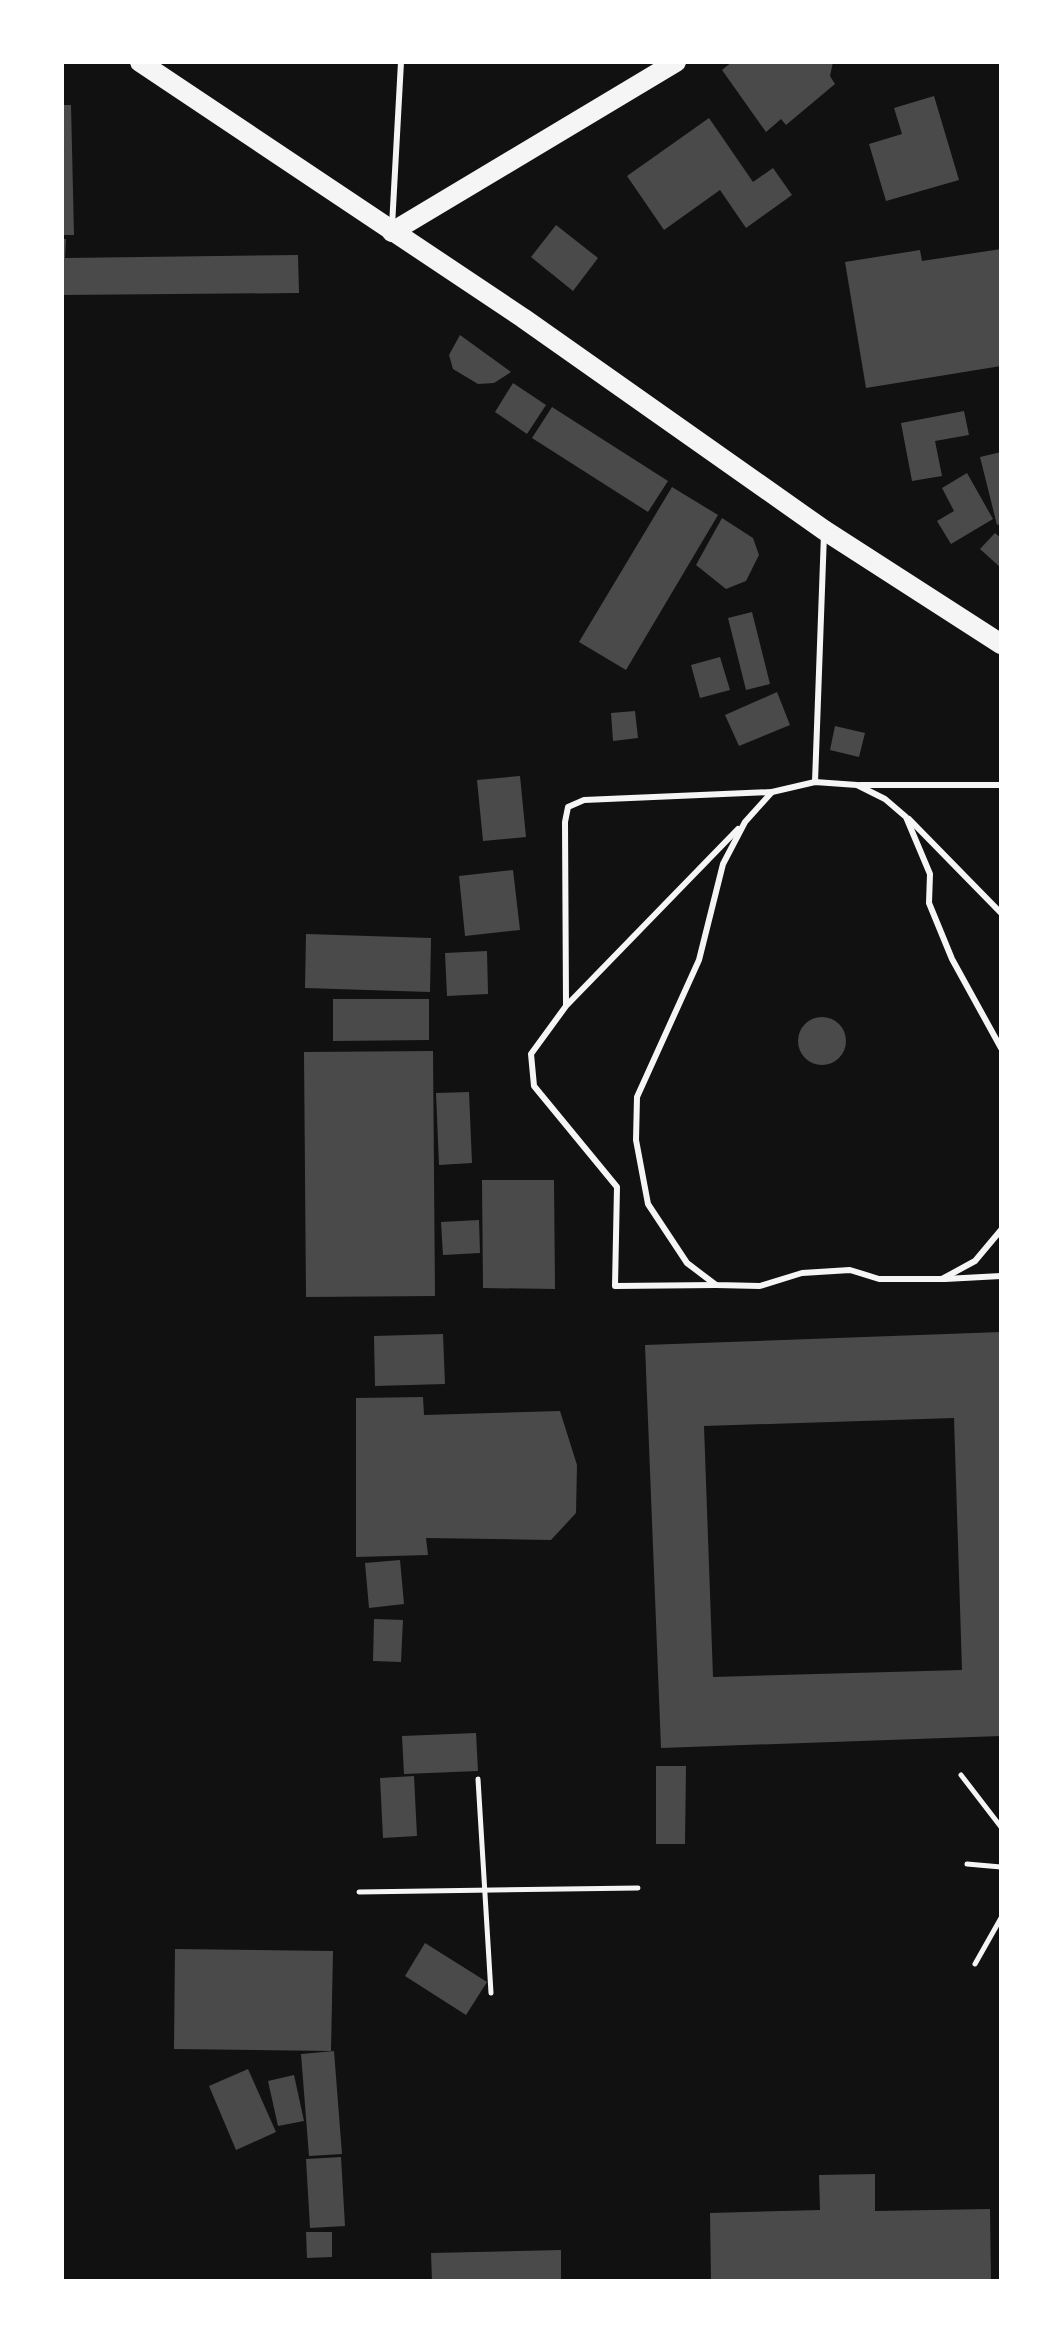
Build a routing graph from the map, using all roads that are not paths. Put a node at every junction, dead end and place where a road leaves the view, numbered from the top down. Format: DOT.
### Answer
graph roads {
  1 [pos="140,62"];
  2 [pos="401,62"];
  3 [pos="676,62"];
  4 [pos="392,232"];
  5 [pos="824,530"];
  6 [pos="1001,644"];
  7 [pos="815,782"];
  8 [pos="857,785"];
  9 [pos="1001,785"];
  10 [pos="772,792"];
  11 [pos="906,817"];
  12 [pos="745,822"];
  13 [pos="1001,913"];
  14 [pos="566,1006"];
  15 [pos="1001,1048"];
  16 [pos="1001,1230"];
  17 [pos="1001,1276"];
  18 [pos="942,1279"];
  19 [pos="716,1285"];
  1 -- 4 [label="main road"];
  2 -- 4 [label="lane"];
  3 -- 4 [label="main road"];
  4 -- 5 [label="main road"];
  5 -- 6 [label="main road"];
  5 -- 7 [label="lane"];
  7 -- 8 [label="lane"];
  7 -- 10 [label="lane"];
  8 -- 9 [label="lane"];
  8 -- 11 [label="lane"];
  10 -- 12 [label="lane"];
  10 -- 14 [label="lane"];
  11 -- 13 [label="lane"];
  11 -- 15 [label="lane"];
  12 -- 14 [label="lane"];
  12 -- 19 [label="lane"];
  14 -- 19 [label="lane"];
  16 -- 18 [label="lane"];
  17 -- 18 [label="lane"];
  18 -- 19 [label="lane"];
}
